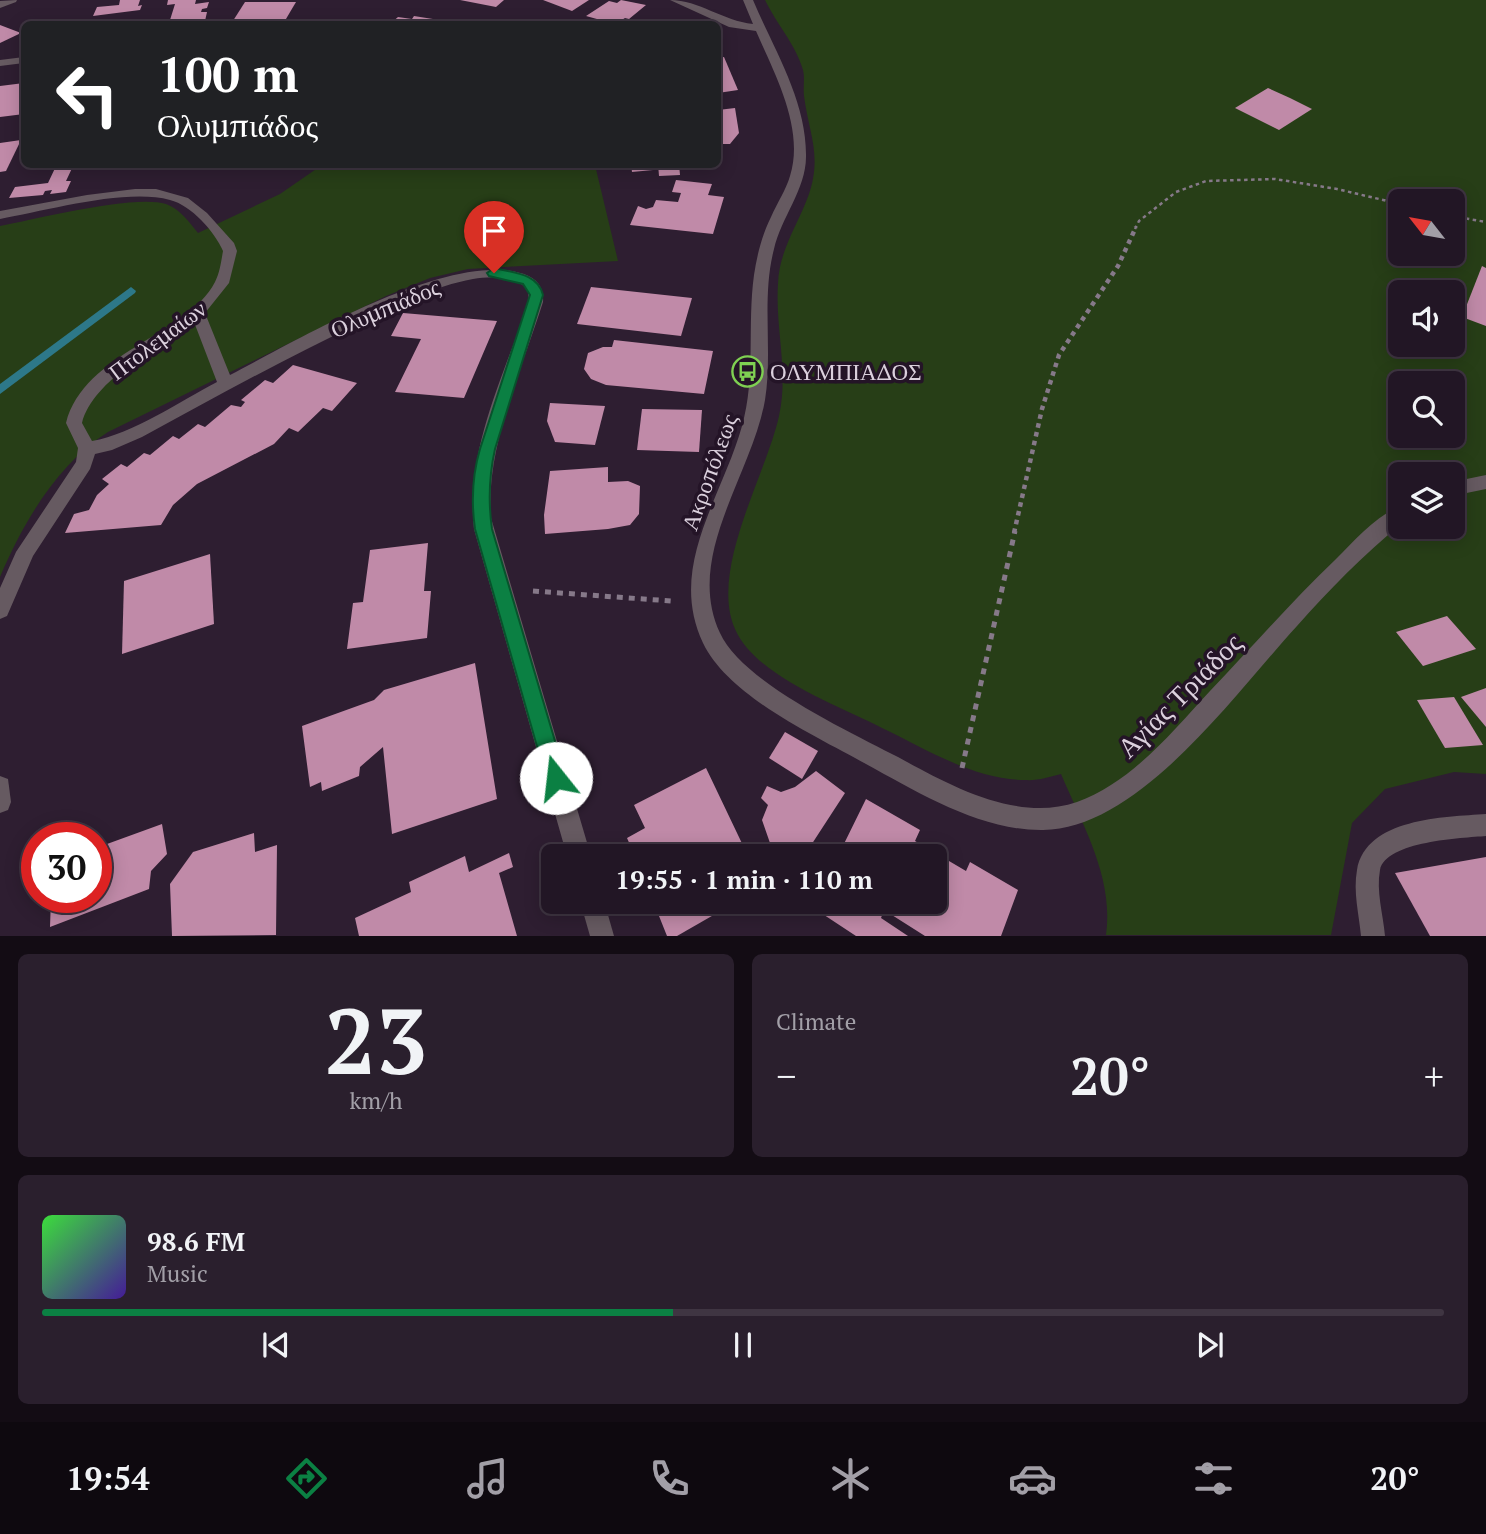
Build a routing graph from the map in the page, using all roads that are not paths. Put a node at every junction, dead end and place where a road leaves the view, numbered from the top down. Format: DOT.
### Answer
graph roads {
  1 [pos="12,0"];
  2 [pos="675,0"];
  3 [pos="748,0"];
  4 [pos="0,5"];
  5 [pos="760,28"];
  6 [pos="21,60"];
  7 [pos="0,63"];
  8 [pos="0,215"];
  9 [pos="198,313"];
  10 [pos="226,385"];
  11 [pos="87,448"];
  12 [pos="1486,482"];
  13 [pos="1465,486"];
  14 [pos="1388,525"];
  15 [pos="0,610"];
  16 [pos="0,787"];
  17 [pos="956,797"];
  18 [pos="0,802"];
  19 [pos="1486,825"];
  20 [pos="575,844"];
  21 [pos="596,914"];
  22 [pos="602,936"];
  23 [pos="1373,936"];
  1 -- 4 [label="street"];
  2 -- 5 [label="street"];
  3 -- 5 [label="street, Ακροπόλεως"];
  5 -- 17 [label="street, Ακροπόλεως"];
  6 -- 7 [label="street"];
  8 -- 9 [label="street, Πτολεμαίων"];
  9 -- 10 [label="street"];
  9 -- 11 [label="street, Πτολεμαίων"];
  10 -- 11 [label="street, Ολυμπιάδος"];
  10 -- 20 [label="street, Ολυμπιάδος"];
  11 -- 15 [label="street"];
  12 -- 13 [label="street"];
  14 -- 17 [label="street, Αγίας Τριάδος"];
  16 -- 18 [label="street"];
  19 -- 23 [label="street"];
  21 -- 22 [label="street"];
}
